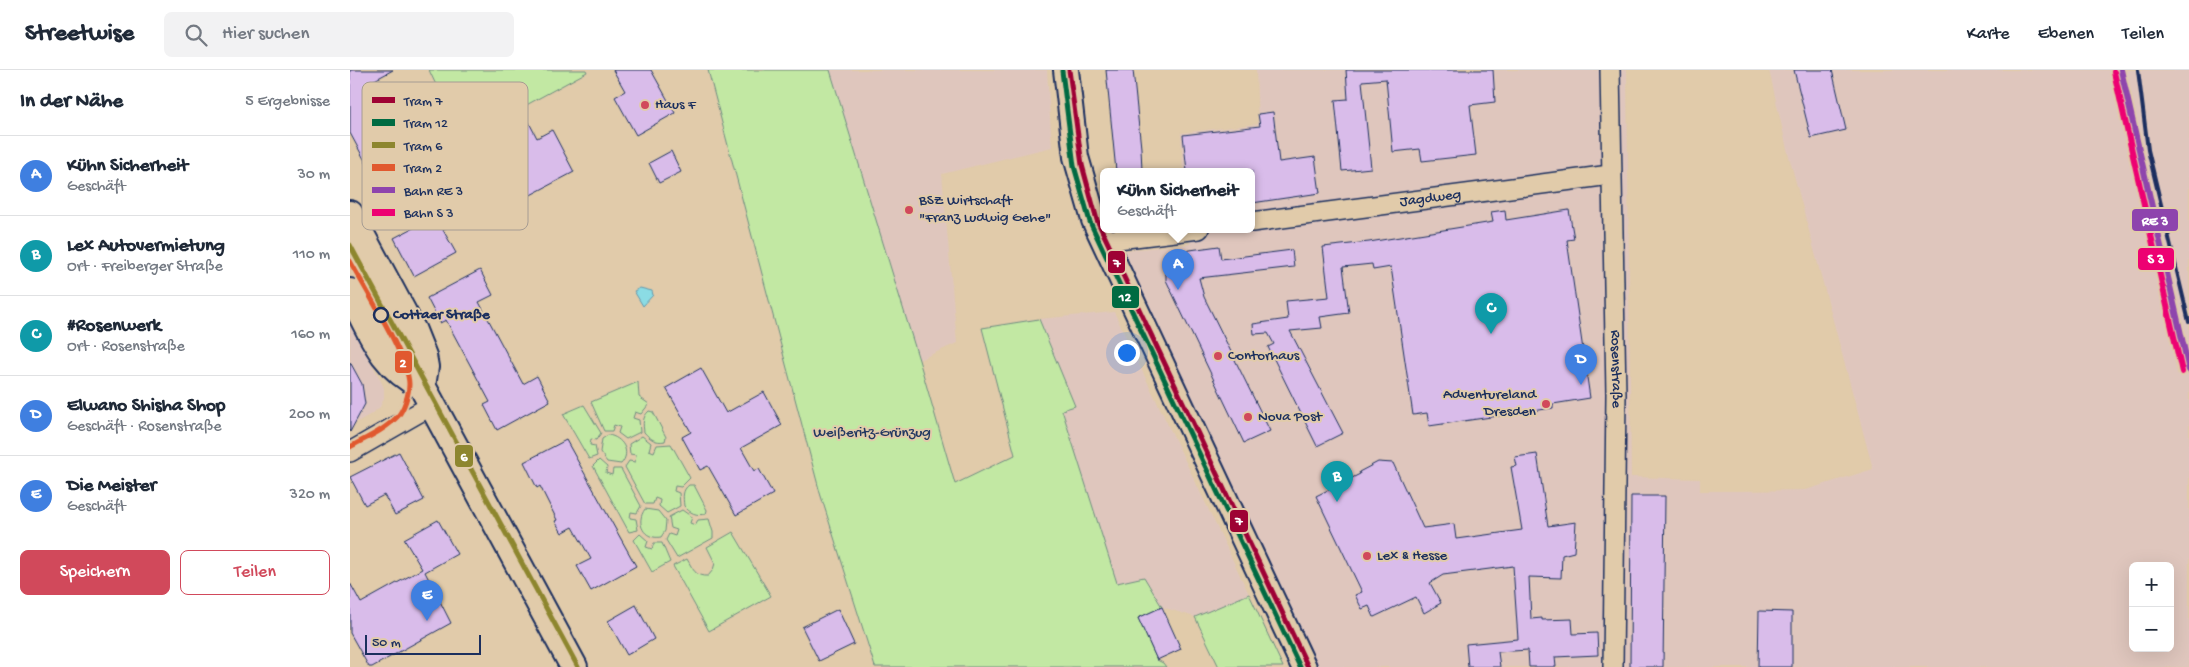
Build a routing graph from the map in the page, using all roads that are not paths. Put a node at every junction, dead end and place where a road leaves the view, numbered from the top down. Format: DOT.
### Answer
graph roads {
  1 [pos="1066,70"];
  2 [pos="1610,70"];
  3 [pos="1610,175"];
  4 [pos="350,214"];
  5 [pos="1255,222"];
  6 [pos="1167,233"];
  7 [pos="1102,241"];
  8 [pos="350,292"];
  9 [pos="427,396"];
  10 [pos="350,452"];
  11 [pos="574,667"];
  12 [pos="1304,667"];
  13 [pos="1613,667"];
  1 -- 7 [label="street"];
  2 -- 3 [label="street, Rosenstraße"];
  3 -- 5 [label="street, Jagdweg"];
  3 -- 13 [label="street, Rosenstraße"];
  4 -- 9 [label="main road"];
  6 -- 7 [label="street"];
  7 -- 12 [label="street"];
  8 -- 9 [label="main road"];
  9 -- 10 [label="street"];
  9 -- 11 [label="main road"];
}
